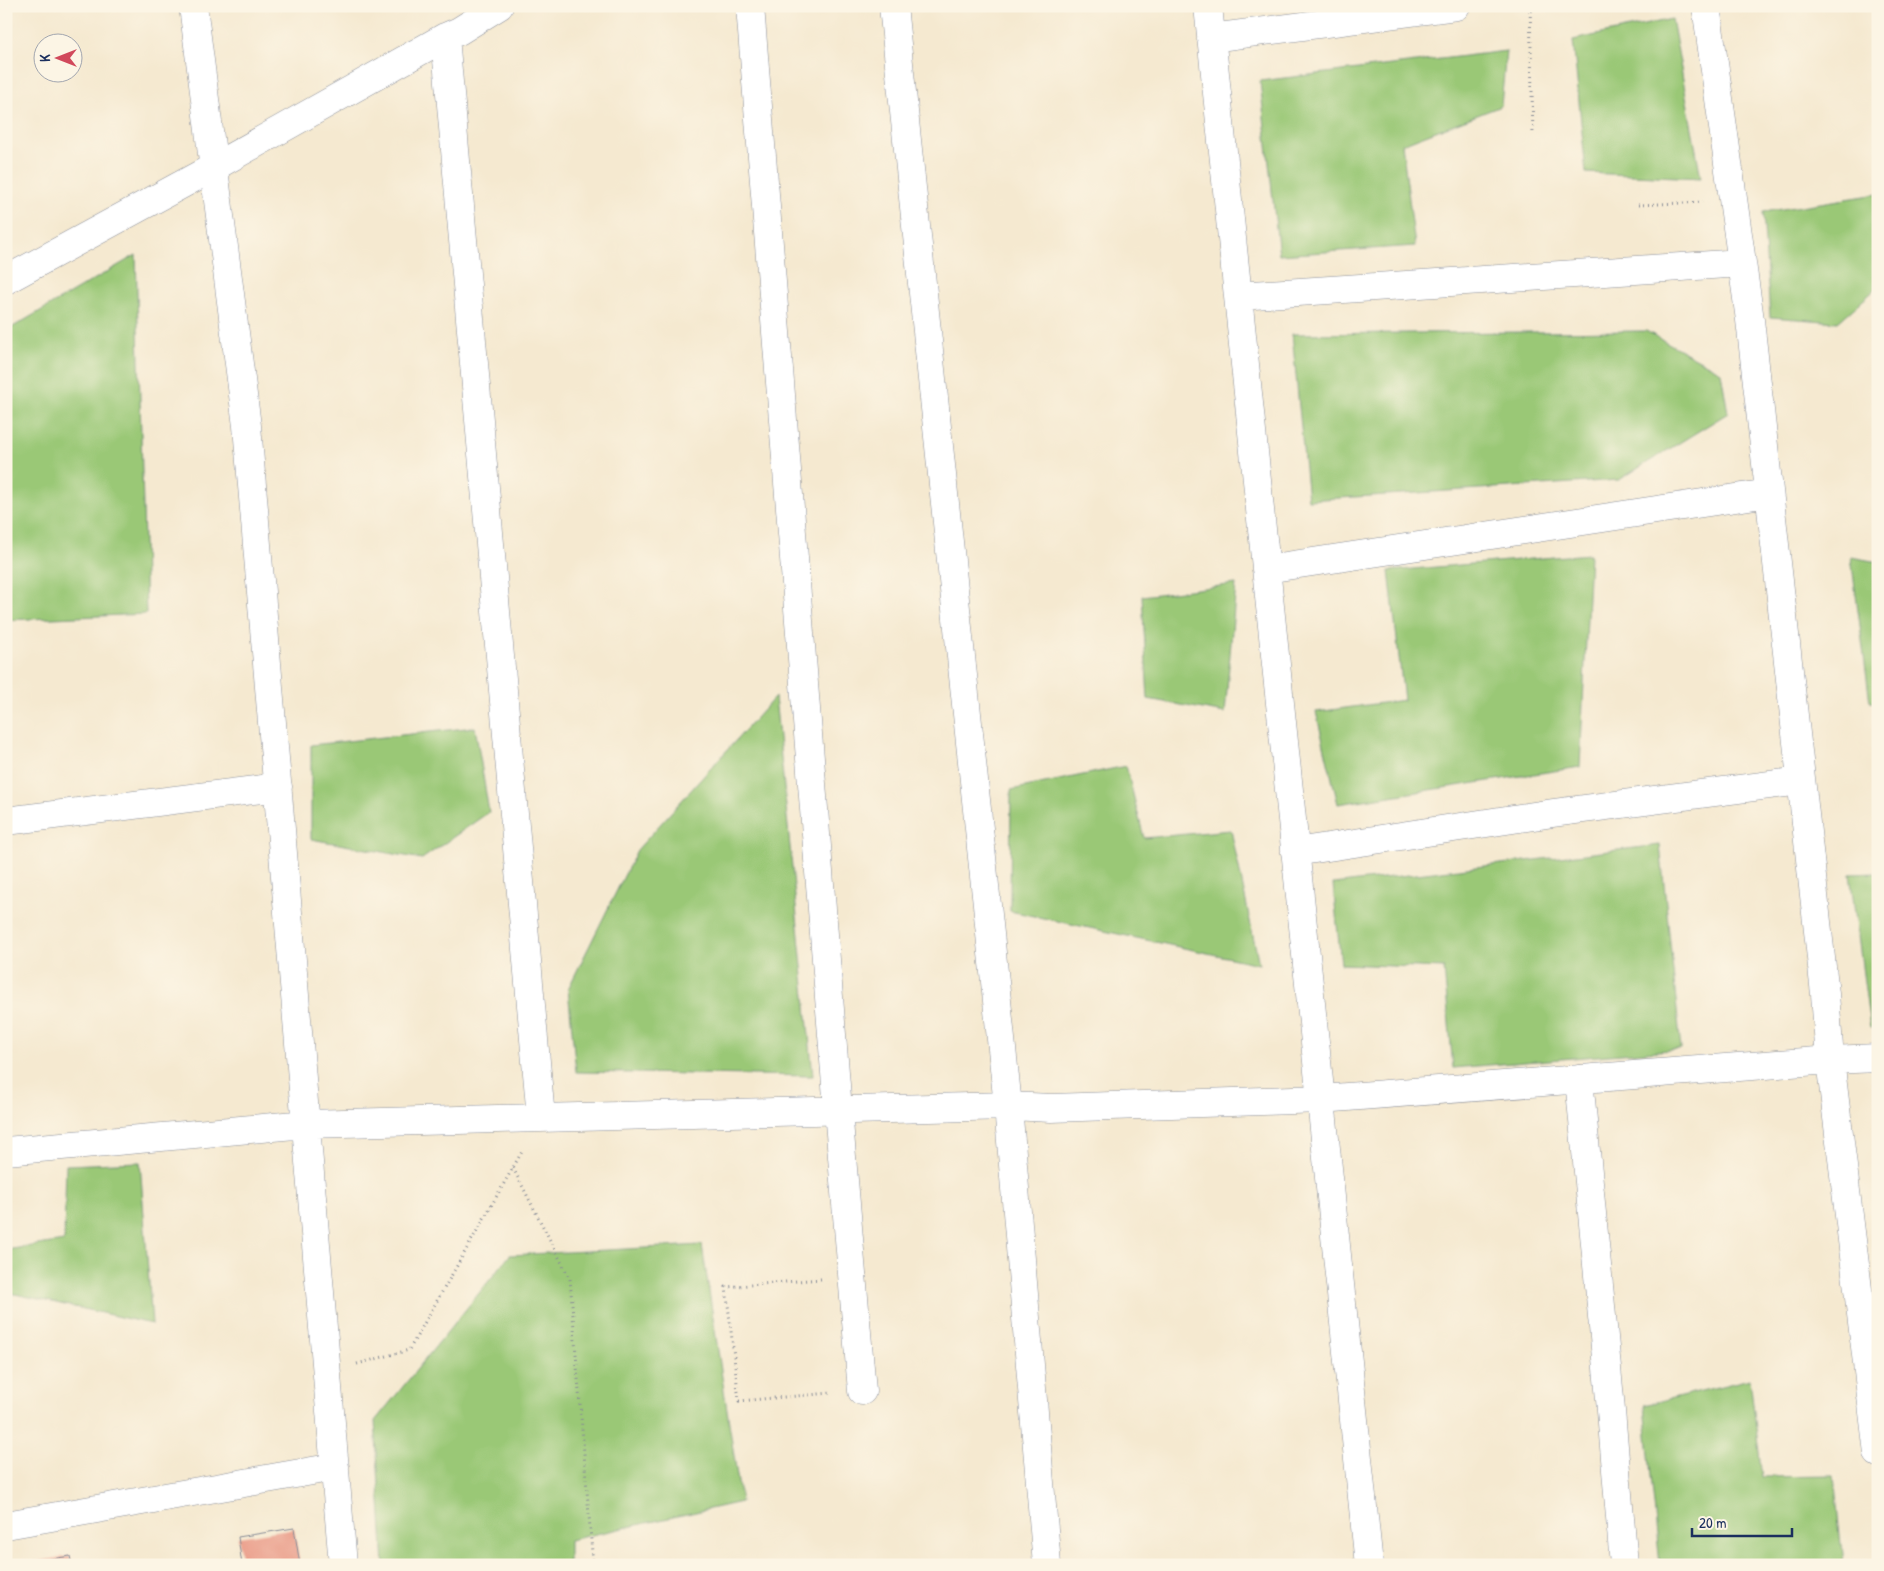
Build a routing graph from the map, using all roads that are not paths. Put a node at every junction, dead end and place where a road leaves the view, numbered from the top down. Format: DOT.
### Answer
graph roads {
  1 [pos="193,6"];
  2 [pos="499,6"];
  3 [pos="750,6"];
  4 [pos="893,6"];
  5 [pos="1208,6"];
  6 [pos="1456,6"];
  7 [pos="1706,6"];
  8 [pos="445,37"];
  9 [pos="1212,38"];
  10 [pos="214,167"];
  11 [pos="1742,263"];
  12 [pos="6,280"];
  13 [pos="1238,296"];
  14 [pos="1769,493"];
  15 [pos="1266,570"];
  16 [pos="1802,781"];
  17 [pos="278,787"];
  18 [pos="6,821"];
  19 [pos="1295,852"];
  20 [pos="1878,1058"];
  21 [pos="1830,1060"];
  22 [pos="1579,1080"];
  23 [pos="1321,1099"];
  24 [pos="1008,1106"];
  25 [pos="838,1110"];
  26 [pos="541,1118"];
  27 [pos="306,1124"];
  28 [pos="6,1151"];
  29 [pos="862,1391"];
  30 [pos="1878,1453"];
  31 [pos="335,1467"];
  32 [pos="6,1525"];
  33 [pos="344,1565"];
  34 [pos="1047,1565"];
  35 [pos="1368,1565"];
  36 [pos="1624,1565"];
  1 -- 10 [label="street"];
  2 -- 8 [label="street"];
  3 -- 25 [label="street"];
  4 -- 24 [label="street"];
  5 -- 9 [label="street"];
  6 -- 9 [label="street"];
  7 -- 11 [label="street"];
  8 -- 10 [label="street"];
  8 -- 26 [label="street"];
  9 -- 13 [label="street"];
  10 -- 12 [label="street"];
  10 -- 17 [label="street"];
  11 -- 13 [label="street"];
  11 -- 14 [label="street"];
  13 -- 15 [label="street"];
  14 -- 15 [label="street"];
  14 -- 16 [label="street"];
  15 -- 19 [label="street"];
  16 -- 19 [label="street"];
  16 -- 21 [label="street"];
  17 -- 18 [label="street"];
  17 -- 27 [label="street"];
  19 -- 23 [label="street"];
  20 -- 21 [label="street"];
  21 -- 22 [label="street"];
  21 -- 30 [label="street"];
  22 -- 23 [label="street"];
  22 -- 36 [label="street"];
  23 -- 24 [label="street"];
  23 -- 35 [label="street"];
  24 -- 25 [label="street"];
  24 -- 34 [label="street"];
  25 -- 26 [label="street"];
  25 -- 29 [label="street"];
  26 -- 27 [label="street"];
  27 -- 28 [label="street"];
  27 -- 31 [label="street"];
  31 -- 32 [label="street"];
  31 -- 33 [label="street"];
}
